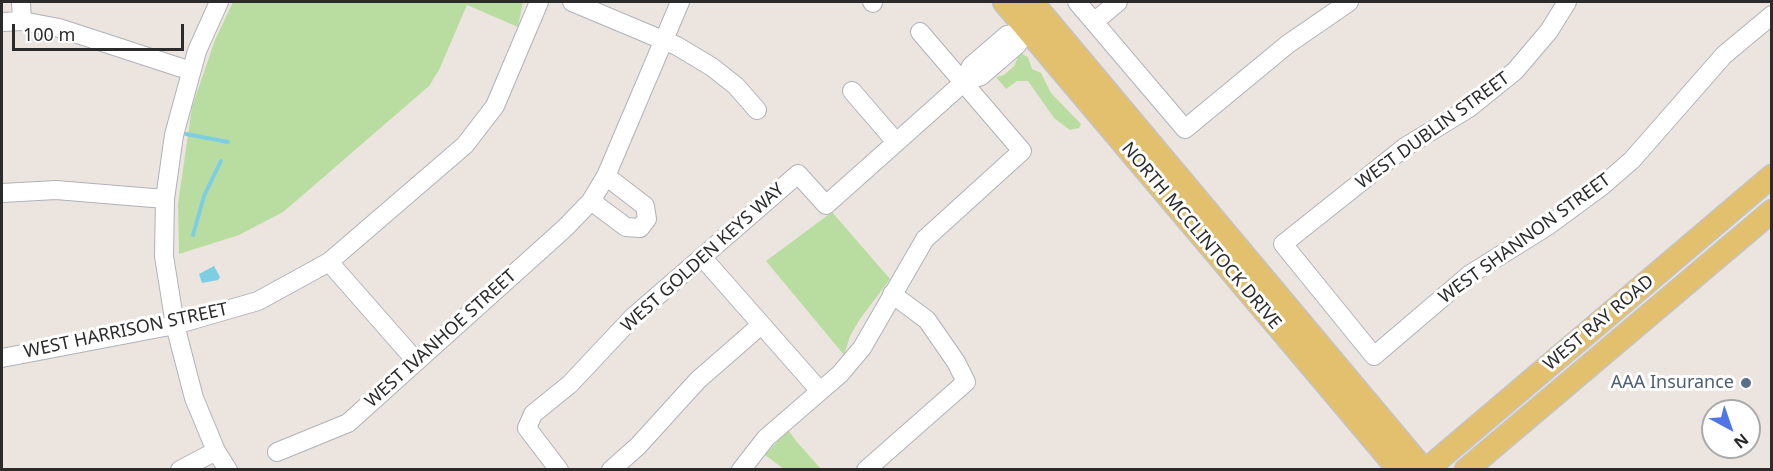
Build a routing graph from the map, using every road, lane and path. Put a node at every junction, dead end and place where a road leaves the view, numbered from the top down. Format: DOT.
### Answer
graph roads {
  1 [pos="21,2"];
  2 [pos="219,2"];
  3 [pos="539,2"];
  4 [pos="572,2"];
  5 [pos="680,2"];
  6 [pos="1004,2"];
  7 [pos="1032,2"];
  8 [pos="1077,2"];
  9 [pos="1118,2"];
  10 [pos="1348,2"];
  11 [pos="1567,2"];
  12 [pos="1772,15"];
  13 [pos="22,21"];
  14 [pos="2,22"];
  15 [pos="1094,22"];
  16 [pos="1024,31"];
  17 [pos="920,32"];
  18 [pos="664,39"];
  19 [pos="191,71"];
  20 [pos="964,82"];
  21 [pos="852,91"];
  22 [pos="757,110"];
  23 [pos="896,142"];
  24 [pos="606,176"];
  25 [pos="1772,176"];
  26 [pos="2,194"];
  27 [pos="165,199"];
  28 [pos="591,201"];
  29 [pos="1772,211"];
  30 [pos="1710,228"];
  31 [pos="702,257"];
  32 [pos="329,261"];
  33 [pos="892,294"];
  34 [pos="1653,310"];
  35 [pos="175,325"];
  36 [pos="761,325"];
  37 [pos="1374,356"];
  38 [pos="2,358"];
  39 [pos="416,361"];
  40 [pos="820,391"];
  41 [pos="216,451"];
  42 [pos="277,452"];
  43 [pos="180,470"];
  44 [pos="228,470"];
  45 [pos="559,470"];
  46 [pos="611,470"];
  47 [pos="741,470"];
  48 [pos="866,470"];
  49 [pos="1399,470"];
  50 [pos="1425,470"];
  51 [pos="1466,470"];
  1 -- 13 [label="street"];
  2 -- 19 [label="street"];
  3 -- 32 [label="street, WEST HARRISON STREET"];
  4 -- 18 [label="street"];
  5 -- 18 [label="street, WEST IVANHOE STREET"];
  6 -- 16 [label="main road, NORTH MCCLINTOCK DRIVE"];
  7 -- 50 [label="main road, NORTH MCCLINTOCK DRIVE"];
  8 -- 15 [label="street"];
  9 -- 15 [label="street"];
  10 -- 15 [label="street"];
  11 -- 37 [label="street, WEST DUBLIN STREET"];
  12 -- 37 [label="street, WEST SHANNON STREET"];
  13 -- 14 [label="street"];
  13 -- 19 [label="street"];
  16 -- 20 [label="street, WEST GOLDEN KEYS WAY"];
  16 -- 49 [label="main road, NORTH MCCLINTOCK DRIVE"];
  17 -- 20 [label="street"];
  18 -- 22 [label="street"];
  18 -- 24 [label="street, WEST IVANHOE STREET"];
  19 -- 27 [label="street"];
  20 -- 23 [label="street, WEST GOLDEN KEYS WAY"];
  20 -- 33 [label="street"];
  21 -- 23 [label="street"];
  23 -- 31 [label="street, WEST GOLDEN KEYS WAY"];
  24 -- 28 [label="street, WEST IVANHOE STREET"];
  24 -- 28 [label="street"];
  25 -- 30 [label="main road, WEST RAY ROAD"];
  26 -- 27 [label="street"];
  27 -- 35 [label="street"];
  28 -- 39 [label="street, WEST IVANHOE STREET"];
  29 -- 34 [label="main road, WEST RAY ROAD"];
  30 -- 34 [label="main road"];
  30 -- 50 [label="main road, WEST RAY ROAD"];
  31 -- 36 [label="street"];
  31 -- 45 [label="street, WEST GOLDEN KEYS WAY"];
  32 -- 35 [label="street, WEST HARRISON STREET"];
  32 -- 39 [label="street"];
  33 -- 40 [label="street"];
  33 -- 48 [label="street"];
  34 -- 51 [label="main road, WEST RAY ROAD"];
  35 -- 38 [label="street, WEST HARRISON STREET"];
  35 -- 41 [label="street"];
  36 -- 40 [label="street"];
  36 -- 46 [label="street"];
  39 -- 42 [label="street, WEST IVANHOE STREET"];
  40 -- 47 [label="street"];
  41 -- 43 [label="street"];
  41 -- 44 [label="street"];
}
